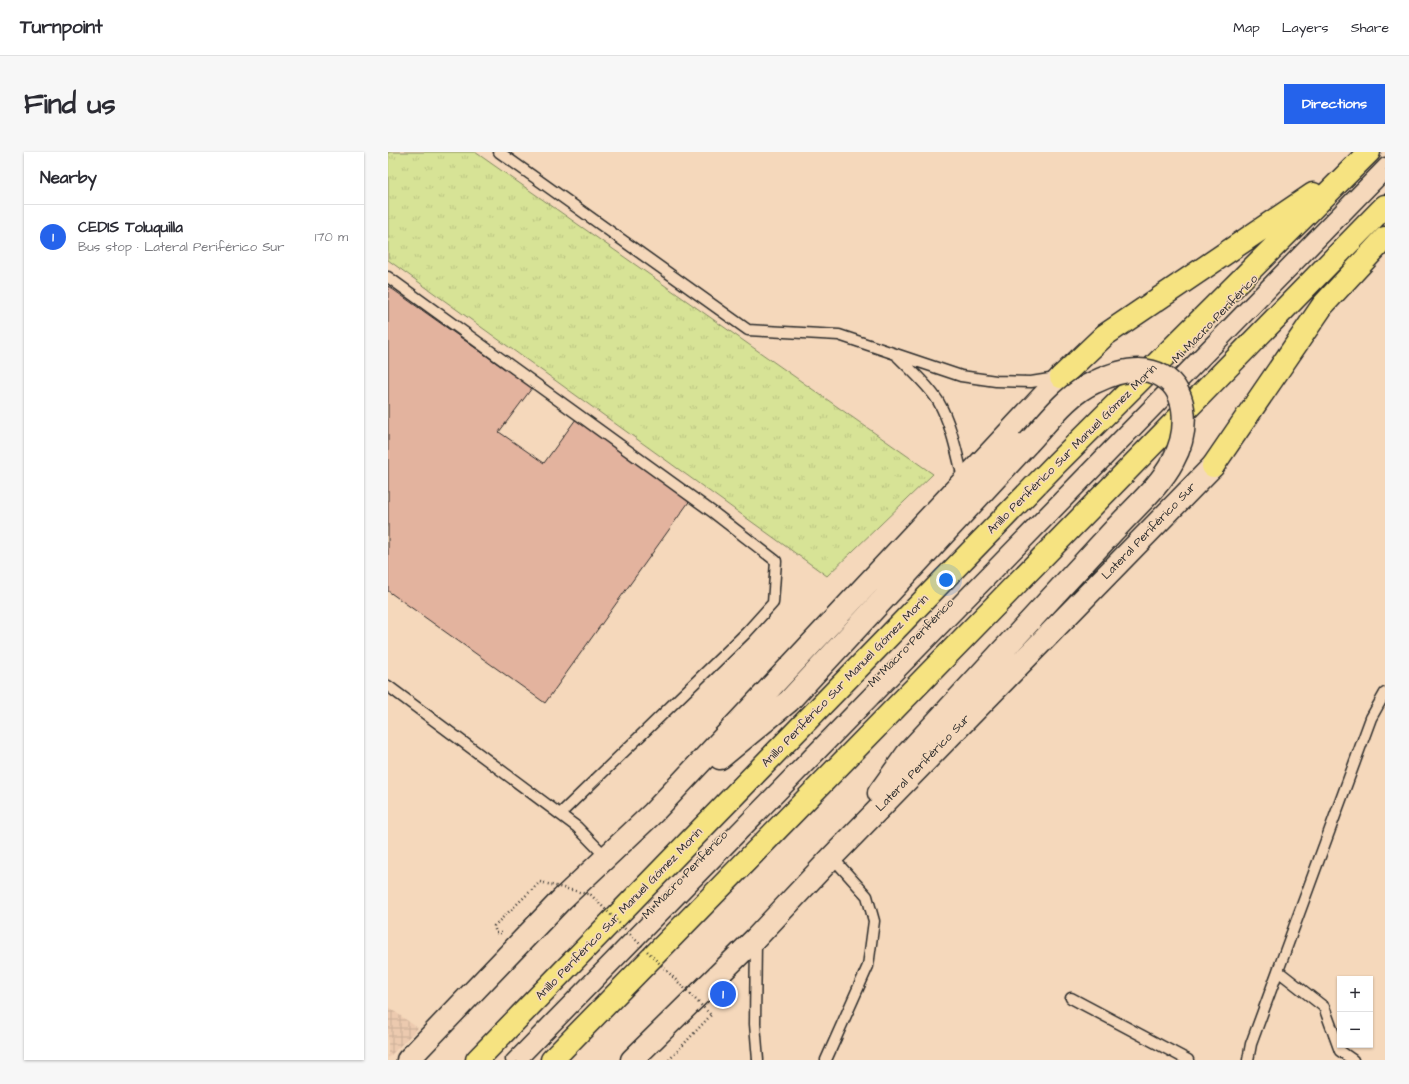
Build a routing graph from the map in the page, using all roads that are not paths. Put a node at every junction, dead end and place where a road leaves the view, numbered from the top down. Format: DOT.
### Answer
graph roads {
  1 [pos="498,152"];
  2 [pos="1363,158"];
  3 [pos="1385,164"];
  4 [pos="1385,175"];
  5 [pos="1385,206"];
  6 [pos="1385,238"];
  7 [pos="388,278"];
  8 [pos="897,356"];
  9 [pos="1061,377"];
  10 [pos="1213,466"];
  11 [pos="964,482"];
  12 [pos="388,686"];
  13 [pos="1385,693"];
  14 [pos="653,813"];
  15 [pos="560,814"];
  16 [pos="606,857"];
  17 [pos="832,857"];
  18 [pos="756,938"];
  19 [pos="1278,971"];
  20 [pos="1071,998"];
  21 [pos="408,1060"];
  22 [pos="477,1060"];
  23 [pos="512,1060"];
  24 [pos="522,1060"];
  25 [pos="552,1060"];
  26 [pos="632,1060"];
  27 [pos="758,1060"];
  28 [pos="826,1060"];
  29 [pos="1188,1060"];
  30 [pos="1248,1060"];
  31 [pos="1353,1060"];
  1 -- 8 [label="lane"];
  2 -- 9 [label="highway"];
  2 -- 22 [label="highway, Anillo Periférico Sur Manuel Gómez Morín"];
  3 -- 23 [label="lane, Mi Macro Periférico"];
  4 -- 24 [label="lane, Mi Macro Periférico"];
  5 -- 25 [label="highway"];
  6 -- 10 [label="highway"];
  7 -- 15 [label="lane"];
  8 -- 9 [label="lane"];
  8 -- 11 [label="lane"];
  9 -- 11 [label="street"];
  10 -- 17 [label="street, Lateral Periférico Sur"];
  11 -- 14 [label="street"];
  12 -- 15 [label="lane"];
  13 -- 19 [label="lane"];
  14 -- 16 [label="street"];
  14 -- 17 [label="street, bridge"];
  15 -- 16 [label="lane"];
  16 -- 21 [label="street"];
  17 -- 18 [label="street, Lateral Periférico Sur"];
  17 -- 28 [label="lane"];
  18 -- 26 [label="street, Lateral Periférico Sur"];
  18 -- 27 [label="lane"];
  19 -- 30 [label="lane"];
  19 -- 31 [label="lane"];
  20 -- 29 [label="lane"];
}
